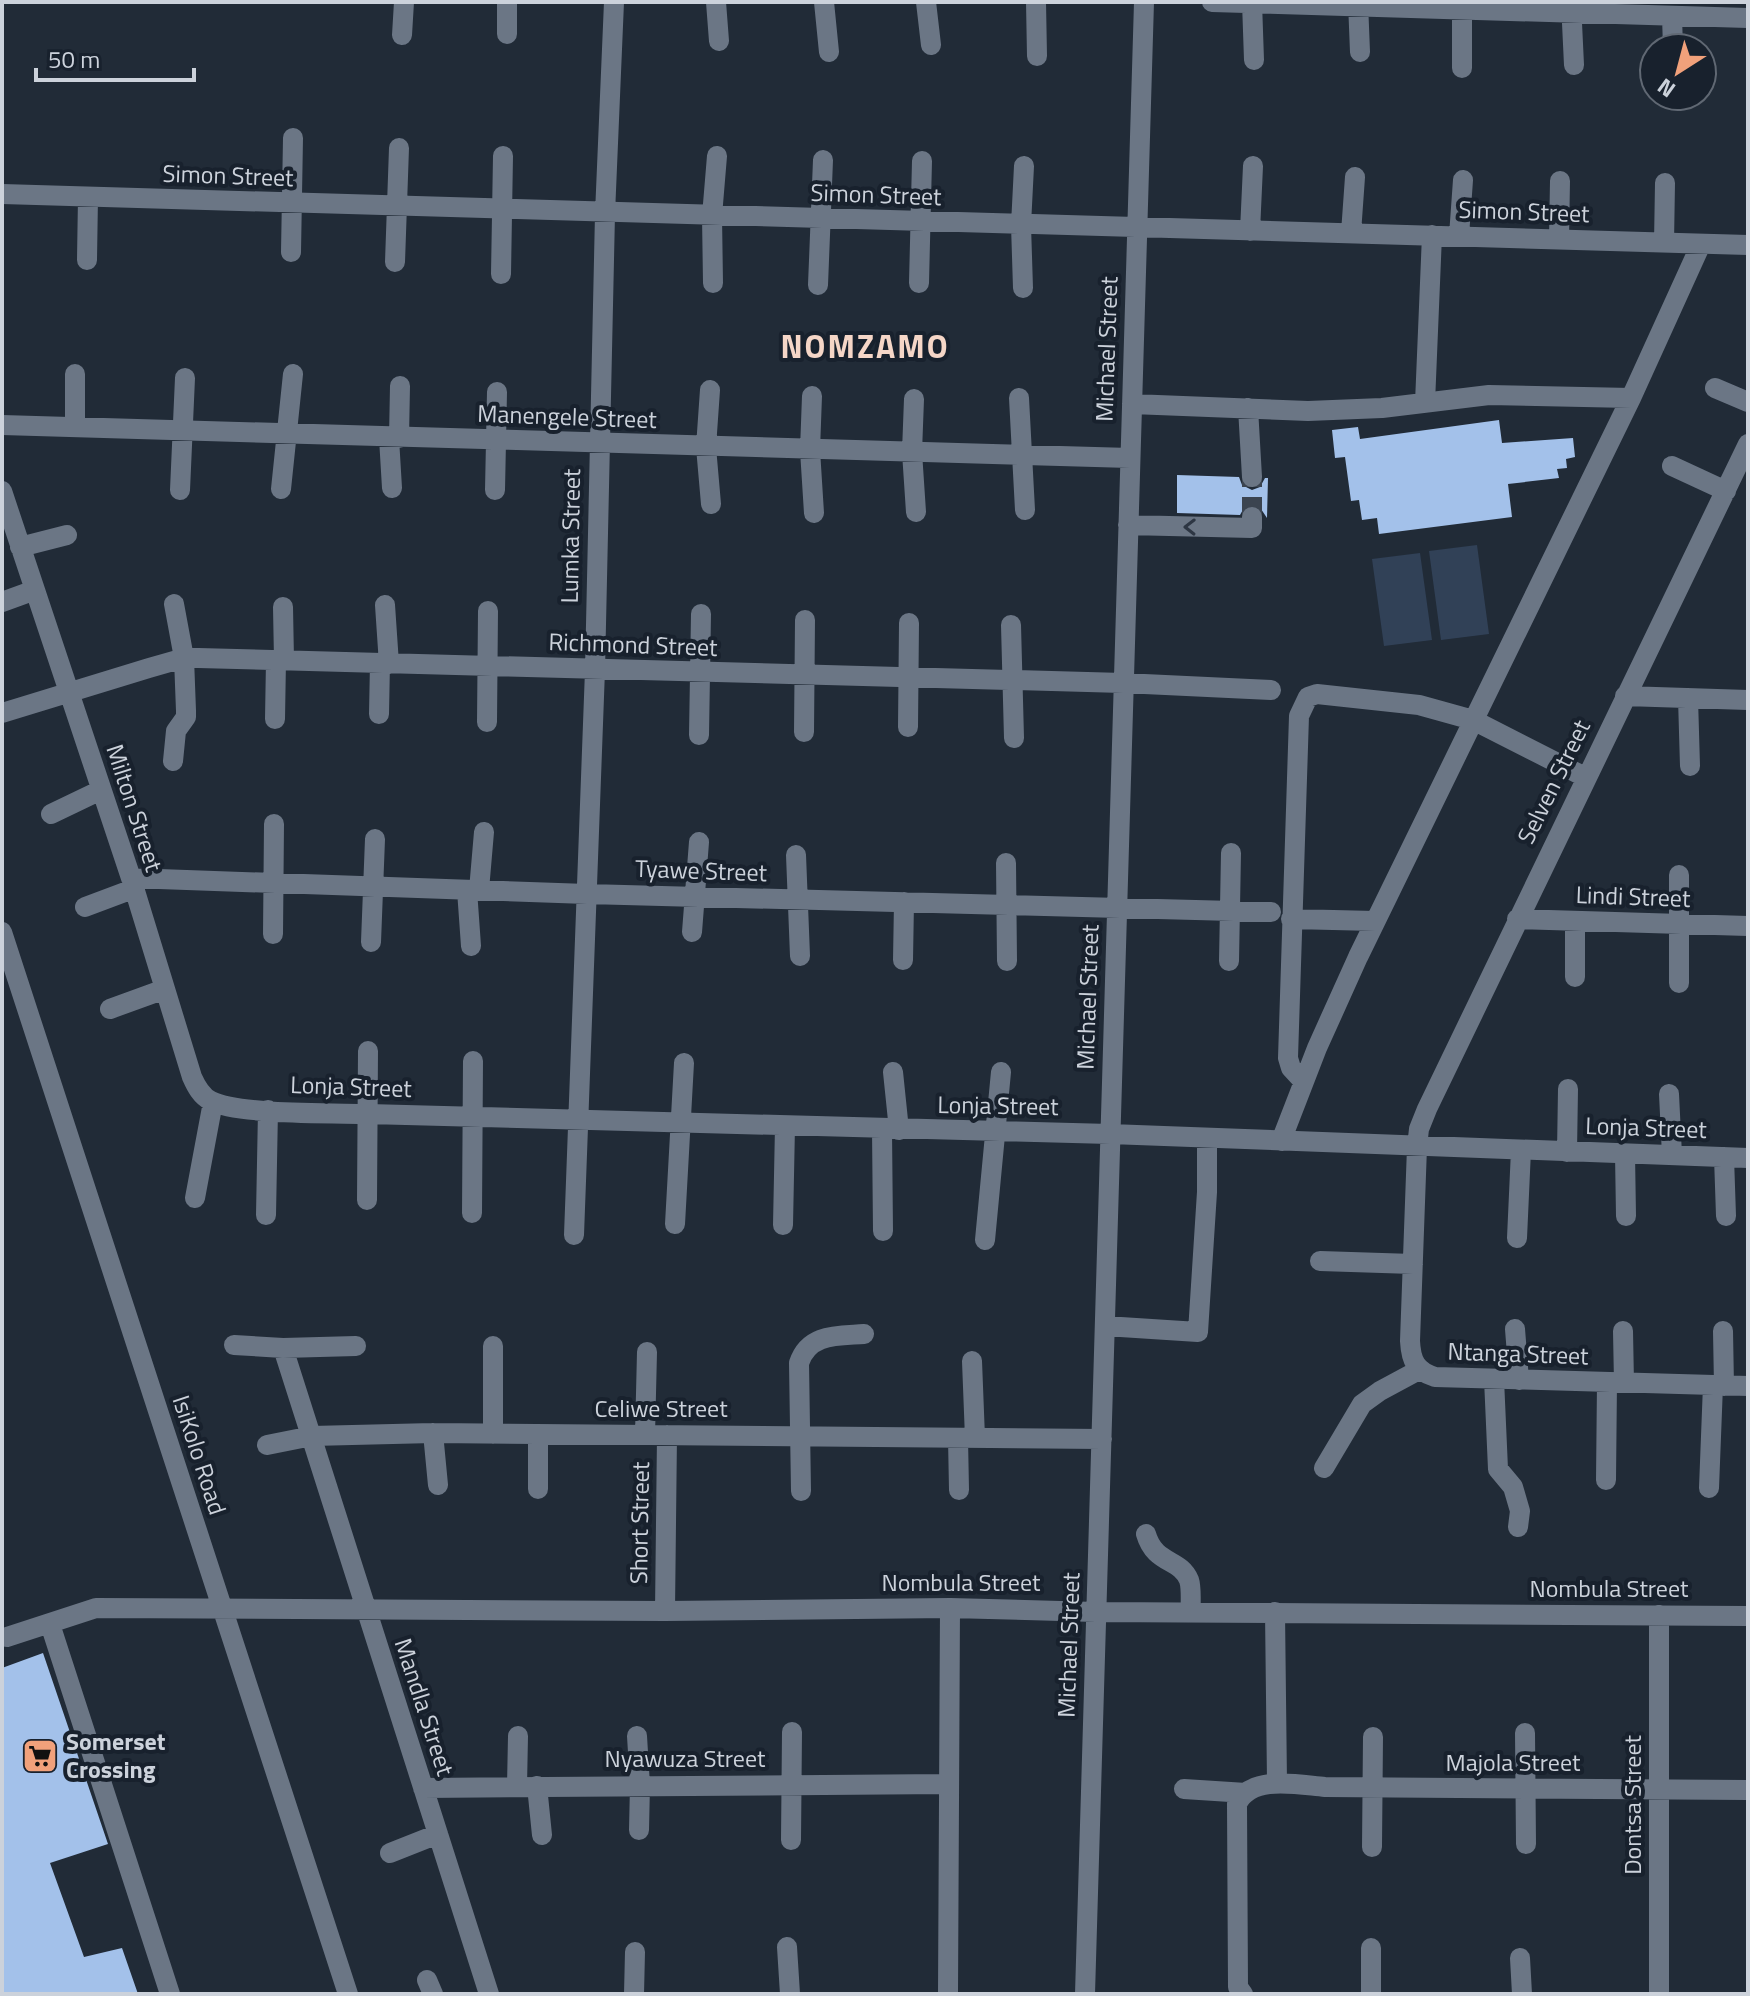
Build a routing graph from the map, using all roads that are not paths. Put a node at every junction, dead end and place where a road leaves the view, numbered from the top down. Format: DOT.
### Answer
graph roads {
  1 [pos="404,2"];
  2 [pos="507,2"];
  3 [pos="614,2"];
  4 [pos="716,2"];
  5 [pos="824,2"];
  6 [pos="926,2"];
  7 [pos="1036,2"];
  8 [pos="1144,2"];
  9 [pos="1212,2"];
  10 [pos="1252,3"];
  11 [pos="1358,4"];
  12 [pos="1571,8"];
  13 [pos="1462,10"];
  14 [pos="1672,16"];
  15 [pos="1748,18"];
  16 [pos="1672,32"];
  17 [pos="507,34"];
  18 [pos="402,35"];
  19 [pos="719,41"];
  20 [pos="931,45"];
  21 [pos="829,52"];
  22 [pos="1360,52"];
  23 [pos="1037,56"];
  24 [pos="1254,60"];
  25 [pos="1574,65"];
  26 [pos="1462,68"];
  27 [pos="293,138"];
  28 [pos="399,148"];
  29 [pos="503,156"];
  30 [pos="717,156"];
  31 [pos="823,160"];
  32 [pos="922,161"];
  33 [pos="1024,166"];
  34 [pos="1253,166"];
  35 [pos="1355,177"];
  36 [pos="1463,180"];
  37 [pos="1560,181"];
  38 [pos="1665,183"];
  39 [pos="2,194"];
  40 [pos="88,197"];
  41 [pos="292,204"];
  42 [pos="395,207"];
  43 [pos="501,210"];
  44 [pos="605,214"];
  45 [pos="712,216"];
  46 [pos="821,219"];
  47 [pos="921,222"];
  48 [pos="1021,225"];
  49 [pos="1137,228"];
  50 [pos="1250,231"];
  51 [pos="1351,233"];
  52 [pos="1432,235"];
  53 [pos="1459,236"];
  54 [pos="1559,239"];
  55 [pos="1664,243"];
  56 [pos="1701,244"];
  57 [pos="1748,245"];
  58 [pos="291,252"];
  59 [pos="87,260"];
  60 [pos="395,262"];
  61 [pos="501,274"];
  62 [pos="713,283"];
  63 [pos="919,283"];
  64 [pos="818,285"];
  65 [pos="1023,288"];
  66 [pos="75,374"];
  67 [pos="293,374"];
  68 [pos="185,378"];
  69 [pos="400,386"];
  70 [pos="1715,388"];
  71 [pos="710,390"];
  72 [pos="497,392"];
  73 [pos="812,396"];
  74 [pos="1019,398"];
  75 [pos="1631,398"];
  76 [pos="914,399"];
  77 [pos="1748,402"];
  78 [pos="1425,403"];
  79 [pos="1132,404"];
  80 [pos="1248,408"];
  81 [pos="2,425"];
  82 [pos="75,428"];
  83 [pos="181,431"];
  84 [pos="285,434"];
  85 [pos="394,438"];
  86 [pos="496,441"];
  87 [pos="598,444"];
  88 [pos="1748,444"];
  89 [pos="706,447"];
  90 [pos="810,450"];
  91 [pos="912,452"];
  92 [pos="1023,456"];
  93 [pos="1130,458"];
  94 [pos="1672,466"];
  95 [pos="1252,477"];
  96 [pos="1735,482"];
  97 [pos="392,488"];
  98 [pos="281,489"];
  99 [pos="180,490"];
  100 [pos="495,490"];
  101 [pos="2,491"];
  102 [pos="711,504"];
  103 [pos="1025,510"];
  104 [pos="916,512"];
  105 [pos="814,513"];
  106 [pos="1252,523"];
  107 [pos="1128,525"];
  108 [pos="67,535"];
  109 [pos="20,547"];
  110 [pos="35,590"];
  111 [pos="2,602"];
  112 [pos="174,604"];
  113 [pos="385,605"];
  114 [pos="283,607"];
  115 [pos="488,611"];
  116 [pos="701,614"];
  117 [pos="805,620"];
  118 [pos="909,623"];
  119 [pos="1011,625"];
  120 [pos="184,658"];
  121 [pos="280,660"];
  122 [pos="384,663"];
  123 [pos="489,667"];
  124 [pos="595,670"];
  125 [pos="701,673"];
  126 [pos="804,675"];
  127 [pos="910,678"];
  128 [pos="1015,681"];
  129 [pos="1123,683"];
  130 [pos="1271,690"];
  131 [pos="69,694"];
  132 [pos="1625,696"];
  133 [pos="1688,698"];
  134 [pos="1748,700"];
  135 [pos="2,713"];
  136 [pos="379,714"];
  137 [pos="275,719"];
  138 [pos="1473,720"];
  139 [pos="487,722"];
  140 [pos="908,727"];
  141 [pos="804,732"];
  142 [pos="699,735"];
  143 [pos="1014,738"];
  144 [pos="173,761"];
  145 [pos="1690,766"];
  146 [pos="1585,777"];
  147 [pos="101,790"];
  148 [pos="51,814"];
  149 [pos="274,824"];
  150 [pos="484,832"];
  151 [pos="375,839"];
  152 [pos="699,842"];
  153 [pos="1231,853"];
  154 [pos="796,855"];
  155 [pos="1006,863"];
  156 [pos="1679,875"];
  157 [pos="274,883"];
  158 [pos="132,884"];
  159 [pos="374,886"];
  160 [pos="473,890"];
  161 [pos="587,894"];
  162 [pos="694,897"];
  163 [pos="799,899"];
  164 [pos="904,902"];
  165 [pos="1007,905"];
  166 [pos="85,907"];
  167 [pos="1116,908"];
  168 [pos="1229,911"];
  169 [pos="1271,912"];
  170 [pos="1291,919"];
  171 [pos="1517,919"];
  172 [pos="1375,921"];
  173 [pos="1575,921"];
  174 [pos="1679,924"];
  175 [pos="1748,926"];
  176 [pos="2,932"];
  177 [pos="692,932"];
  178 [pos="273,934"];
  179 [pos="371,942"];
  180 [pos="471,946"];
  181 [pos="800,956"];
  182 [pos="903,960"];
  183 [pos="1007,961"];
  184 [pos="1229,961"];
  185 [pos="1575,977"];
  186 [pos="1679,983"];
  187 [pos="165,989"];
  188 [pos="110,1009"];
  189 [pos="368,1051"];
  190 [pos="473,1061"];
  191 [pos="684,1063"];
  192 [pos="893,1072"];
  193 [pos="1001,1072"];
  194 [pos="1303,1081"];
  195 [pos="1568,1089"];
  196 [pos="1669,1094"];
  197 [pos="213,1102"];
  198 [pos="257,1109"];
  199 [pos="368,1114"];
  200 [pos="473,1118"];
  201 [pos="578,1119"];
  202 [pos="681,1122"];
  203 [pos="785,1126"];
  204 [pos="891,1130"];
  205 [pos="995,1131"];
  206 [pos="1110,1134"];
  207 [pos="1207,1139"];
  208 [pos="1281,1141"];
  209 [pos="1417,1147"];
  210 [pos="1521,1150"];
  211 [pos="1567,1152"];
  212 [pos="1625,1154"];
  213 [pos="1672,1155"];
  214 [pos="1724,1157"];
  215 [pos="1748,1158"];
  216 [pos="195,1198"];
  217 [pos="367,1200"];
  218 [pos="472,1213"];
  219 [pos="266,1215"];
  220 [pos="1626,1216"];
  221 [pos="1726,1216"];
  222 [pos="675,1224"];
  223 [pos="783,1225"];
  224 [pos="883,1231"];
  225 [pos="574,1235"];
  226 [pos="1517,1238"];
  227 [pos="985,1240"];
  228 [pos="1320,1261"];
  229 [pos="1413,1264"];
  230 [pos="1105,1326"];
  231 [pos="1515,1329"];
  232 [pos="1623,1331"];
  233 [pos="1723,1331"];
  234 [pos="864,1334"];
  235 [pos="234,1345"];
  236 [pos="356,1346"];
  237 [pos="493,1346"];
  238 [pos="283,1348"];
  239 [pos="647,1352"];
  240 [pos="972,1361"];
  241 [pos="1419,1370"];
  242 [pos="1494,1379"];
  243 [pos="1519,1380"];
  244 [pos="1616,1383"];
  245 [pos="1719,1385"];
  246 [pos="1748,1386"];
  247 [pos="433,1433"];
  248 [pos="493,1434"];
  249 [pos="538,1434"];
  250 [pos="645,1435"];
  251 [pos="667,1435"];
  252 [pos="312,1436"];
  253 [pos="800,1436"];
  254 [pos="967,1438"];
  255 [pos="1102,1439"];
  256 [pos="267,1445"];
  257 [pos="1324,1468"];
  258 [pos="1606,1480"];
  259 [pos="438,1485"];
  260 [pos="1709,1488"];
  261 [pos="538,1489"];
  262 [pos="959,1490"];
  263 [pos="801,1491"];
  264 [pos="1518,1527"];
  265 [pos="1146,1534"];
  266 [pos="221,1607"];
  267 [pos="365,1608"];
  268 [pos="950,1608"];
  269 [pos="665,1611"];
  270 [pos="1096,1612"];
  271 [pos="1191,1612"];
  272 [pos="1275,1612"];
  273 [pos="1659,1615"];
  274 [pos="1748,1616"];
  275 [pos="50,1624"];
  276 [pos="7,1637"];
  277 [pos="792,1732"];
  278 [pos="1525,1733"];
  279 [pos="518,1736"];
  280 [pos="637,1736"];
  281 [pos="1373,1737"];
  282 [pos="1277,1782"];
  283 [pos="947,1784"];
  284 [pos="640,1785"];
  285 [pos="791,1785"];
  286 [pos="527,1786"];
  287 [pos="423,1788"];
  288 [pos="1373,1788"];
  289 [pos="1184,1789"];
  290 [pos="1525,1789"];
  291 [pos="1659,1790"];
  292 [pos="1748,1790"];
  293 [pos="1242,1798"];
  294 [pos="639,1830"];
  295 [pos="438,1834"];
  296 [pos="542,1835"];
  297 [pos="791,1840"];
  298 [pos="1526,1844"];
  299 [pos="1372,1847"];
  300 [pos="390,1853"];
  301 [pos="787,1947"];
  302 [pos="1371,1948"];
  303 [pos="635,1952"];
  304 [pos="1520,1958"];
  305 [pos="170,1994"];
  306 [pos="348,1994"];
  307 [pos="489,1994"];
  308 [pos="634,1994"];
  309 [pos="790,1994"];
  310 [pos="948,1994"];
  311 [pos="1085,1994"];
  312 [pos="1243,1994"];
  313 [pos="1371,1994"];
  314 [pos="1522,1994"];
  315 [pos="1659,1994"];
  1 -- 18 [label="street"];
  2 -- 17 [label="street"];
  3 -- 44 [label="street, Lumka Street"];
  4 -- 19 [label="street"];
  5 -- 21 [label="street"];
  6 -- 20 [label="street"];
  7 -- 23 [label="street"];
  8 -- 49 [label="street, Michael Street"];
  9 -- 10 [label="street"];
  10 -- 11 [label="street"];
  10 -- 24 [label="street"];
  11 -- 13 [label="street"];
  11 -- 22 [label="street"];
  12 -- 13 [label="street"];
  12 -- 14 [label="street"];
  12 -- 25 [label="street"];
  13 -- 26 [label="street"];
  14 -- 15 [label="street"];
  14 -- 16 [label="street"];
  27 -- 41 [label="street"];
  28 -- 42 [label="street"];
  29 -- 43 [label="street"];
  30 -- 45 [label="street"];
  31 -- 46 [label="street"];
  32 -- 47 [label="street"];
  33 -- 48 [label="street"];
  34 -- 50 [label="street"];
  35 -- 51 [label="street"];
  36 -- 53 [label="street"];
  37 -- 54 [label="street"];
  38 -- 55 [label="street"];
  39 -- 40 [label="street, Simon Street"];
  40 -- 41 [label="street, Simon Street"];
  40 -- 59 [label="street"];
  41 -- 42 [label="street, Simon Street"];
  41 -- 58 [label="street"];
  42 -- 43 [label="street, Simon Street"];
  42 -- 60 [label="street"];
  43 -- 44 [label="street, Simon Street"];
  43 -- 61 [label="street"];
  44 -- 45 [label="street, Simon Street"];
  44 -- 87 [label="street, Lumka Street"];
  45 -- 46 [label="street, Simon Street"];
  45 -- 62 [label="street"];
  46 -- 47 [label="street, Simon Street"];
  46 -- 64 [label="street"];
  47 -- 48 [label="street, Simon Street"];
  47 -- 63 [label="street"];
  48 -- 49 [label="street, Simon Street"];
  48 -- 65 [label="street"];
  49 -- 50 [label="street, Simon Street"];
  49 -- 79 [label="street, Michael Street"];
  50 -- 51 [label="street, Simon Street"];
  51 -- 52 [label="street, Simon Street"];
  52 -- 53 [label="street, Simon Street"];
  52 -- 78 [label="street"];
  53 -- 54 [label="street, Simon Street"];
  54 -- 55 [label="street, Simon Street"];
  55 -- 56 [label="street, Simon Street"];
  56 -- 57 [label="street, Simon Street"];
  56 -- 75 [label="street"];
  66 -- 82 [label="street"];
  67 -- 84 [label="street"];
  68 -- 83 [label="street"];
  69 -- 85 [label="street"];
  70 -- 77 [label="street"];
  71 -- 89 [label="street"];
  72 -- 86 [label="street"];
  73 -- 90 [label="street"];
  74 -- 92 [label="street"];
  75 -- 78 [label="street"];
  75 -- 138 [label="street"];
  76 -- 91 [label="street"];
  78 -- 80 [label="street"];
  79 -- 80 [label="street"];
  79 -- 93 [label="street, Michael Street"];
  80 -- 95 [label="street"];
  81 -- 82 [label="street, Manengele Street"];
  82 -- 83 [label="street, Manengele Street"];
  83 -- 84 [label="street, Manengele Street"];
  83 -- 99 [label="street"];
  84 -- 85 [label="street, Manengele Street"];
  84 -- 98 [label="street"];
  85 -- 86 [label="street, Manengele Street"];
  85 -- 97 [label="street"];
  86 -- 87 [label="street, Manengele Street"];
  86 -- 100 [label="street"];
  87 -- 89 [label="street, Manengele Street"];
  87 -- 124 [label="street, Lumka Street"];
  88 -- 96 [label="street, Selven Street"];
  89 -- 90 [label="street, Manengele Street"];
  89 -- 102 [label="street"];
  90 -- 91 [label="street, Manengele Street"];
  90 -- 105 [label="street"];
  91 -- 92 [label="street, Manengele Street"];
  91 -- 104 [label="street"];
  92 -- 93 [label="street, Manengele Street"];
  92 -- 103 [label="street"];
  93 -- 107 [label="street, Michael Street"];
  94 -- 96 [label="street"];
  96 -- 132 [label="street, Selven Street"];
  101 -- 109 [label="street, Milton Street"];
  106 -- 107 [label="street, one-way"];
  107 -- 129 [label="street, Michael Street"];
  108 -- 109 [label="street"];
  109 -- 110 [label="street, Milton Street"];
  110 -- 111 [label="street"];
  110 -- 131 [label="street, Milton Street"];
  112 -- 120 [label="street"];
  113 -- 122 [label="street"];
  114 -- 121 [label="street"];
  115 -- 123 [label="street"];
  116 -- 125 [label="street"];
  117 -- 126 [label="street"];
  118 -- 127 [label="street"];
  119 -- 128 [label="street"];
  120 -- 121 [label="street, Richmond Street"];
  120 -- 131 [label="street, Richmond Street"];
  120 -- 144 [label="street"];
  121 -- 122 [label="street, Richmond Street"];
  121 -- 137 [label="street"];
  122 -- 123 [label="street, Richmond Street"];
  122 -- 136 [label="street"];
  123 -- 124 [label="street, Richmond Street"];
  123 -- 139 [label="street"];
  124 -- 125 [label="street, Richmond Street"];
  124 -- 161 [label="street, Lumka Street"];
  125 -- 126 [label="street, Richmond Street"];
  125 -- 142 [label="street"];
  126 -- 127 [label="street, Richmond Street"];
  126 -- 141 [label="street"];
  127 -- 128 [label="street, Richmond Street"];
  127 -- 140 [label="street"];
  128 -- 129 [label="street, Richmond Street"];
  128 -- 143 [label="street"];
  129 -- 130 [label="street, Richmond Street"];
  129 -- 167 [label="street, Michael Street"];
  131 -- 135 [label="street, Richmond Street"];
  131 -- 147 [label="street, Milton Street"];
  132 -- 133 [label="street"];
  132 -- 146 [label="street, Selven Street"];
  133 -- 134 [label="street"];
  133 -- 145 [label="street"];
  138 -- 146 [label="street"];
  138 -- 170 [label="street"];
  138 -- 172 [label="street"];
  146 -- 171 [label="street, Selven Street"];
  147 -- 148 [label="street"];
  147 -- 158 [label="street, Milton Street"];
  149 -- 157 [label="street"];
  150 -- 160 [label="street"];
  151 -- 159 [label="street"];
  152 -- 162 [label="street"];
  153 -- 168 [label="street"];
  154 -- 163 [label="street"];
  155 -- 165 [label="street"];
  156 -- 174 [label="street"];
  157 -- 158 [label="street, Tyawe Street"];
  157 -- 159 [label="street, Tyawe Street"];
  157 -- 178 [label="street"];
  158 -- 166 [label="street"];
  158 -- 187 [label="street, Milton Street"];
  159 -- 160 [label="street, Tyawe Street"];
  159 -- 179 [label="street"];
  160 -- 161 [label="street, Tyawe Street"];
  160 -- 180 [label="street"];
  161 -- 162 [label="street, Tyawe Street"];
  161 -- 201 [label="street, Lumka Street"];
  162 -- 163 [label="street, Tyawe Street"];
  162 -- 177 [label="street"];
  163 -- 164 [label="street, Tyawe Street"];
  163 -- 181 [label="street"];
  164 -- 165 [label="street, Tyawe Street"];
  164 -- 182 [label="street"];
  165 -- 167 [label="street, Tyawe Street"];
  165 -- 183 [label="street"];
  167 -- 168 [label="street, Tyawe Street"];
  167 -- 206 [label="street, Michael Street"];
  168 -- 169 [label="street, Tyawe Street"];
  168 -- 184 [label="street"];
  170 -- 172 [label="street"];
  170 -- 194 [label="street"];
  171 -- 173 [label="street, Lindi Street"];
  171 -- 209 [label="street, Selven Street"];
  172 -- 194 [label="street"];
  173 -- 174 [label="street, Lindi Street"];
  173 -- 185 [label="street"];
  174 -- 175 [label="street, Lindi Street"];
  174 -- 186 [label="street"];
  176 -- 266 [label="street, IsiKolo Road"];
  187 -- 188 [label="street"];
  187 -- 197 [label="street, Milton Street"];
  189 -- 199 [label="street"];
  190 -- 200 [label="street"];
  191 -- 202 [label="street"];
  192 -- 204 [label="street"];
  193 -- 205 [label="street"];
  194 -- 208 [label="street"];
  195 -- 211 [label="street"];
  196 -- 213 [label="street"];
  197 -- 198 [label="street"];
  197 -- 216 [label="street"];
  198 -- 199 [label="street, Lonja Street"];
  198 -- 219 [label="street"];
  199 -- 200 [label="street, Lonja Street"];
  199 -- 217 [label="street"];
  200 -- 201 [label="street, Lonja Street"];
  200 -- 218 [label="street"];
  201 -- 202 [label="street, Lonja Street"];
  201 -- 225 [label="street, Lumka Street"];
  202 -- 203 [label="street, Lonja Street"];
  202 -- 222 [label="street"];
  203 -- 204 [label="street, Lonja Street"];
  203 -- 223 [label="street"];
  204 -- 205 [label="street, Lonja Street"];
  204 -- 224 [label="street"];
  205 -- 206 [label="street, Lonja Street"];
  205 -- 227 [label="street"];
  206 -- 207 [label="street, Lonja Street"];
  206 -- 230 [label="street, Michael Street"];
  207 -- 208 [label="street, Lonja Street"];
  207 -- 230 [label="street"];
  208 -- 209 [label="street, Lonja Street"];
  209 -- 210 [label="street, Lonja Street"];
  209 -- 229 [label="street, Ntanga Street"];
  210 -- 211 [label="street, Lonja Street"];
  210 -- 226 [label="street"];
  211 -- 212 [label="street, Lonja Street"];
  212 -- 213 [label="street, Lonja Street"];
  212 -- 220 [label="street"];
  213 -- 214 [label="street, Lonja Street"];
  214 -- 215 [label="street, Lonja Street"];
  214 -- 221 [label="street"];
  228 -- 229 [label="street"];
  229 -- 241 [label="street, Ntanga Street"];
  230 -- 255 [label="street, Michael Street"];
  231 -- 243 [label="street"];
  232 -- 244 [label="street"];
  233 -- 245 [label="street"];
  234 -- 253 [label="street"];
  235 -- 238 [label="street"];
  236 -- 238 [label="street"];
  237 -- 248 [label="street"];
  238 -- 252 [label="street"];
  239 -- 250 [label="street"];
  240 -- 254 [label="street"];
  241 -- 242 [label="street, Ntanga Street"];
  241 -- 257 [label="street"];
  242 -- 243 [label="street, Ntanga Street"];
  242 -- 264 [label="street"];
  243 -- 244 [label="street, Ntanga Street"];
  244 -- 245 [label="street, Ntanga Street"];
  244 -- 258 [label="street"];
  245 -- 246 [label="street, Ntanga Street"];
  245 -- 260 [label="street"];
  247 -- 248 [label="street, Celiwe Street"];
  247 -- 252 [label="street, Celiwe Street"];
  247 -- 259 [label="street"];
  248 -- 249 [label="street, Celiwe Street"];
  249 -- 250 [label="street, Celiwe Street"];
  249 -- 261 [label="street"];
  250 -- 251 [label="street, Celiwe Street"];
  251 -- 253 [label="street, Celiwe Street"];
  251 -- 269 [label="street, Short Street"];
  252 -- 256 [label="street, Celiwe Street"];
  252 -- 267 [label="street, Mandla Street"];
  253 -- 254 [label="street, Celiwe Street"];
  253 -- 263 [label="street"];
  254 -- 255 [label="street, Celiwe Street"];
  254 -- 262 [label="street"];
  255 -- 270 [label="street, Michael Street"];
  265 -- 271 [label="street"];
  266 -- 267 [label="street, Nombula Street"];
  266 -- 275 [label="street, Nombula Street"];
  266 -- 306 [label="street, IsiKolo Road"];
  267 -- 269 [label="street, Nombula Street"];
  267 -- 287 [label="street, Mandla Street"];
  268 -- 269 [label="street, Nombula Street"];
  268 -- 270 [label="street, Nombula Street"];
  268 -- 283 [label="street"];
  270 -- 271 [label="street, Nombula Street"];
  270 -- 311 [label="street, Michael Street"];
  271 -- 272 [label="street, Nombula Street"];
  272 -- 273 [label="street, Nombula Street"];
  272 -- 282 [label="street"];
  273 -- 274 [label="street, Nombula Street"];
  273 -- 291 [label="street, Dontsa Street"];
  275 -- 276 [label="street, Nombula Street"];
  275 -- 305 [label="street"];
  277 -- 285 [label="street"];
  278 -- 290 [label="street"];
  279 -- 286 [label="street"];
  280 -- 284 [label="street"];
  281 -- 288 [label="street"];
  282 -- 288 [label="street, Majola Street"];
  282 -- 293 [label="street, Majola Street"];
  283 -- 285 [label="street, Nyawuza Street"];
  283 -- 310 [label="street"];
  284 -- 285 [label="street, Nyawuza Street"];
  284 -- 286 [label="street, Nyawuza Street"];
  284 -- 294 [label="street"];
  285 -- 297 [label="street"];
  286 -- 287 [label="street, Nyawuza Street"];
  286 -- 296 [label="street"];
  287 -- 295 [label="street, Mandla Street"];
  288 -- 290 [label="street, Majola Street"];
  288 -- 299 [label="street"];
  289 -- 293 [label="street"];
  290 -- 291 [label="street, Majola Street"];
  290 -- 298 [label="street"];
  291 -- 292 [label="street, Majola Street"];
  291 -- 315 [label="street, Dontsa Street"];
  293 -- 312 [label="street"];
  295 -- 300 [label="street"];
  295 -- 307 [label="street, Mandla Street"];
  301 -- 309 [label="street"];
  302 -- 313 [label="street"];
  303 -- 308 [label="street"];
  304 -- 314 [label="street"];
}
